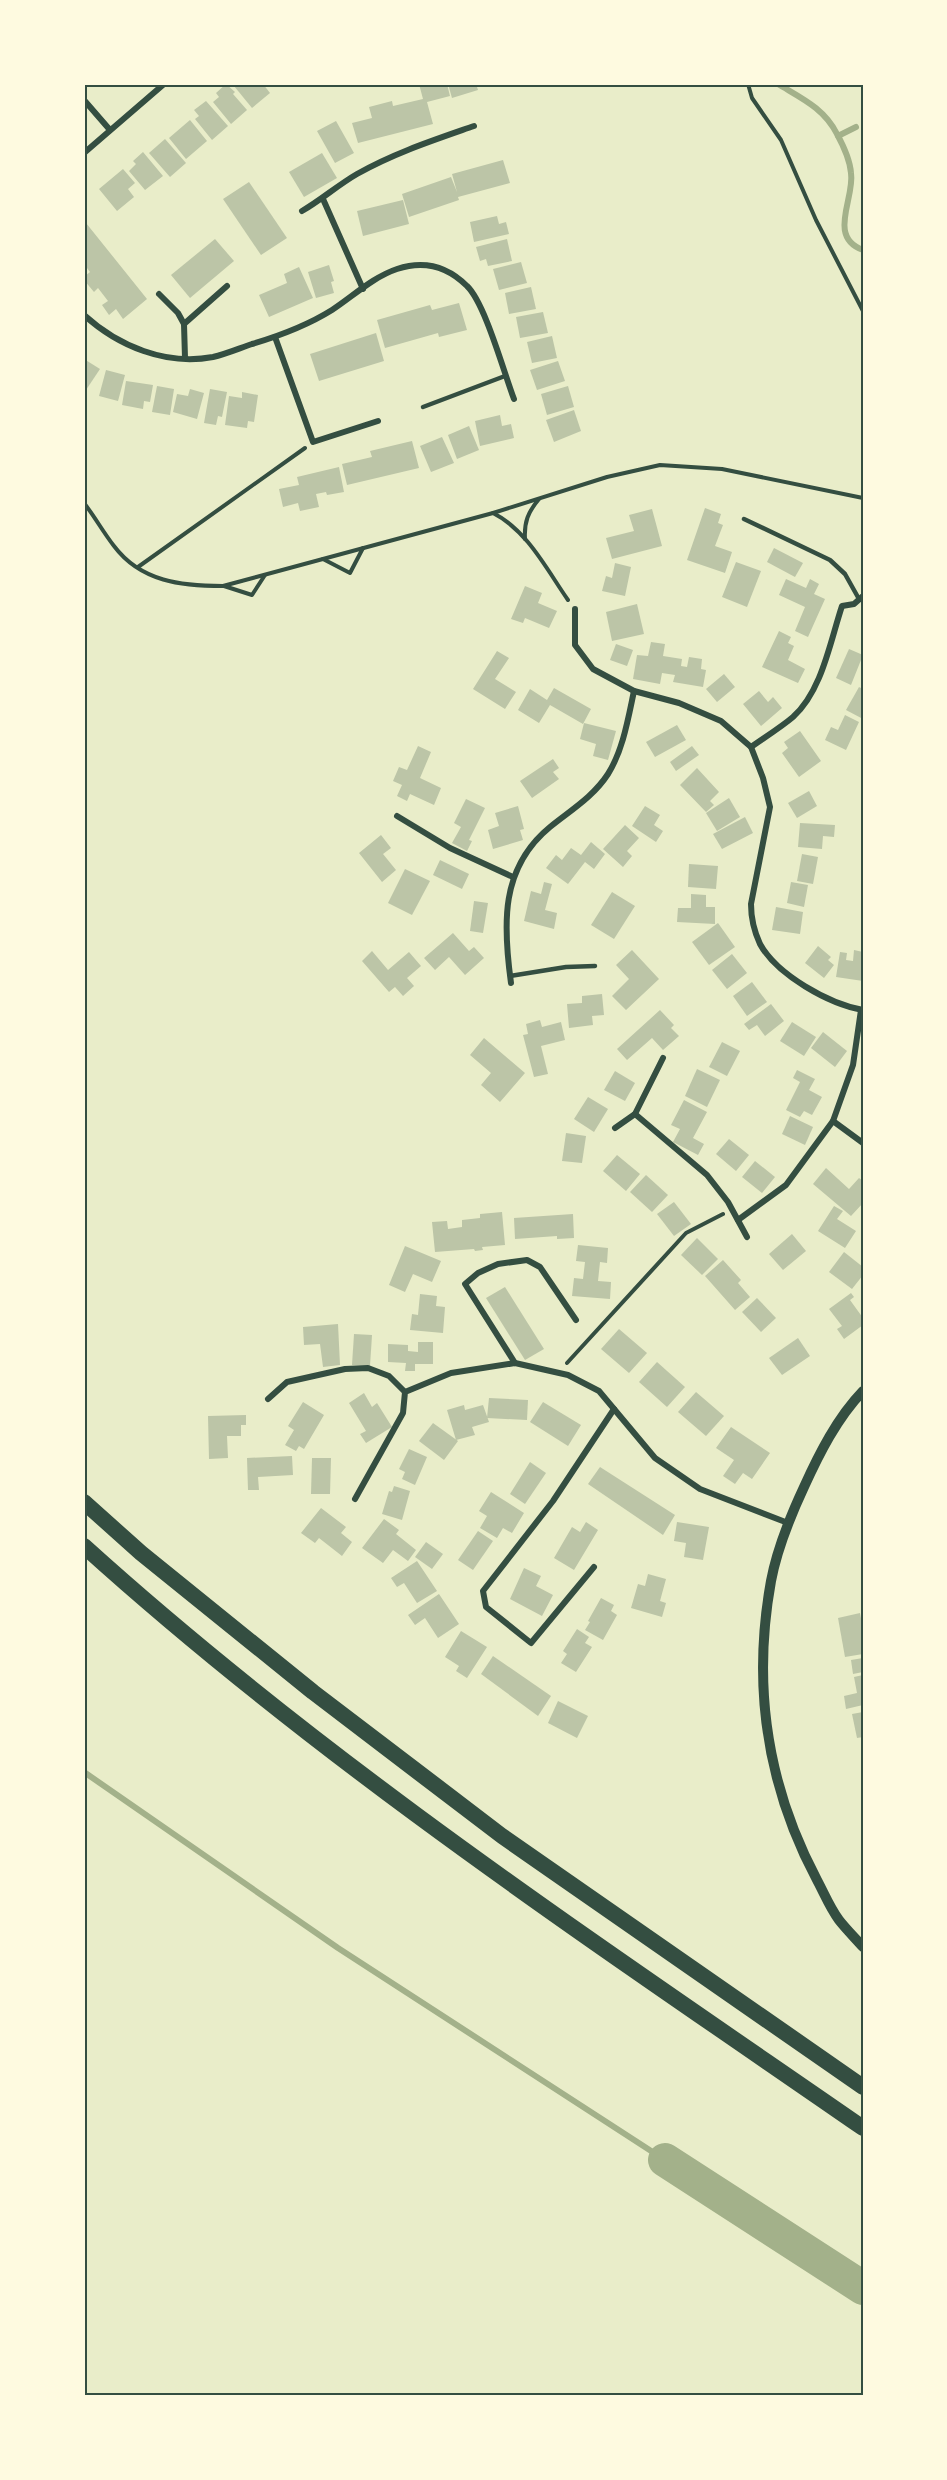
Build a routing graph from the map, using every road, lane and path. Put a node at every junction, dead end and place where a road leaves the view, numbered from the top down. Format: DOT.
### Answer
graph roads {
  1 [pos="164,84"];
  2 [pos="748,84"];
  3 [pos="84,100"];
  4 [pos="474,126"];
  5 [pos="111,130"];
  6 [pos="84,153"];
  7 [pos="323,199"];
  8 [pos="302,211"];
  9 [pos="226,286"];
  10 [pos="363,289"];
  11 [pos="159,294"];
  12 [pos="863,311"];
  13 [pos="84,315"];
  14 [pos="184,324"];
  15 [pos="275,338"];
  16 [pos="185,358"];
  17 [pos="505,376"];
  18 [pos="514,399"];
  19 [pos="423,407"];
  20 [pos="378,421"];
  21 [pos="313,442"];
  22 [pos="540,498"];
  23 [pos="863,498"];
  24 [pos="84,503"];
  25 [pos="493,513"];
  26 [pos="744,519"];
  27 [pos="525,540"];
  28 [pos="363,547"];
  29 [pos="322,559"];
  30 [pos="138,568"];
  31 [pos="266,574"];
  32 [pos="223,586"];
  33 [pos="861,598"];
  34 [pos="575,609"];
  35 [pos="634,691"];
  36 [pos="751,747"];
  37 [pos="397,816"];
  38 [pos="513,878"];
  39 [pos="595,966"];
  40 [pos="511,980"];
  41 [pos="862,1010"];
  42 [pos="663,1058"];
  43 [pos="635,1114"];
  44 [pos="833,1121"];
  45 [pos="615,1128"];
  46 [pos="863,1143"];
  47 [pos="732,1210"];
  48 [pos="738,1220"];
  49 [pos="747,1237"];
  50 [pos="576,1320"];
  51 [pos="515,1363"];
  52 [pos="559,1372"];
  53 [pos="863,1391"];
  54 [pos="405,1392"];
  55 [pos="268,1399"];
  56 [pos="614,1409"];
  57 [pos="355,1499"];
  58 [pos="84,1502"];
  59 [pos="788,1523"];
  60 [pos="84,1546"];
  61 [pos="594,1567"];
  62 [pos="863,1947"];
  63 [pos="863,2087"];
  64 [pos="863,2128"];
  1 -- 5 [label="street"];
  2 -- 12 [label="path"];
  3 -- 5 [label="street"];
  4 -- 7 [label="street"];
  5 -- 6 [label="street"];
  7 -- 8 [label="street"];
  7 -- 10 [label="street"];
  9 -- 14 [label="street"];
  10 -- 15 [label="street"];
  10 -- 17 [label="street"];
  11 -- 14 [label="street"];
  13 -- 16 [label="street"];
  14 -- 16 [label="street"];
  15 -- 16 [label="street"];
  15 -- 21 [label="street"];
  17 -- 18 [label="street"];
  17 -- 19 [label="lane"];
  20 -- 21 [label="street"];
  21 -- 30 [label="path"];
  22 -- 23 [label="path"];
  22 -- 25 [label="path"];
  22 -- 27 [label="path"];
  24 -- 30 [label="path"];
  25 -- 27 [label="path"];
  25 -- 28 [label="path"];
  26 -- 33 [label="lane"];
  27 -- 34 [label="path"];
  28 -- 29 [label="path"];
  28 -- 29 [label="path"];
  29 -- 31 [label="path"];
  30 -- 32 [label="path"];
  31 -- 32 [label="path"];
  31 -- 32 [label="path"];
  33 -- 36 [label="street"];
  34 -- 35 [label="street"];
  35 -- 36 [label="street"];
  35 -- 38 [label="street"];
  36 -- 41 [label="street"];
  37 -- 38 [label="street"];
  38 -- 40 [label="street"];
  39 -- 40 [label="lane"];
  41 -- 44 [label="street"];
  42 -- 43 [label="street"];
  43 -- 45 [label="street"];
  43 -- 47 [label="street"];
  44 -- 46 [label="street"];
  44 -- 48 [label="street"];
  47 -- 48 [label="street"];
  47 -- 52 [label="path"];
  48 -- 49 [label="street"];
  50 -- 51 [label="street"];
  51 -- 52 [label="street"];
  51 -- 54 [label="street"];
  52 -- 56 [label="street"];
  53 -- 59 [label="street"];
  54 -- 55 [label="street"];
  54 -- 57 [label="street"];
  56 -- 59 [label="street"];
  56 -- 61 [label="street"];
  58 -- 63 [label="highway"];
  59 -- 62 [label="street"];
  60 -- 64 [label="highway"];
}
